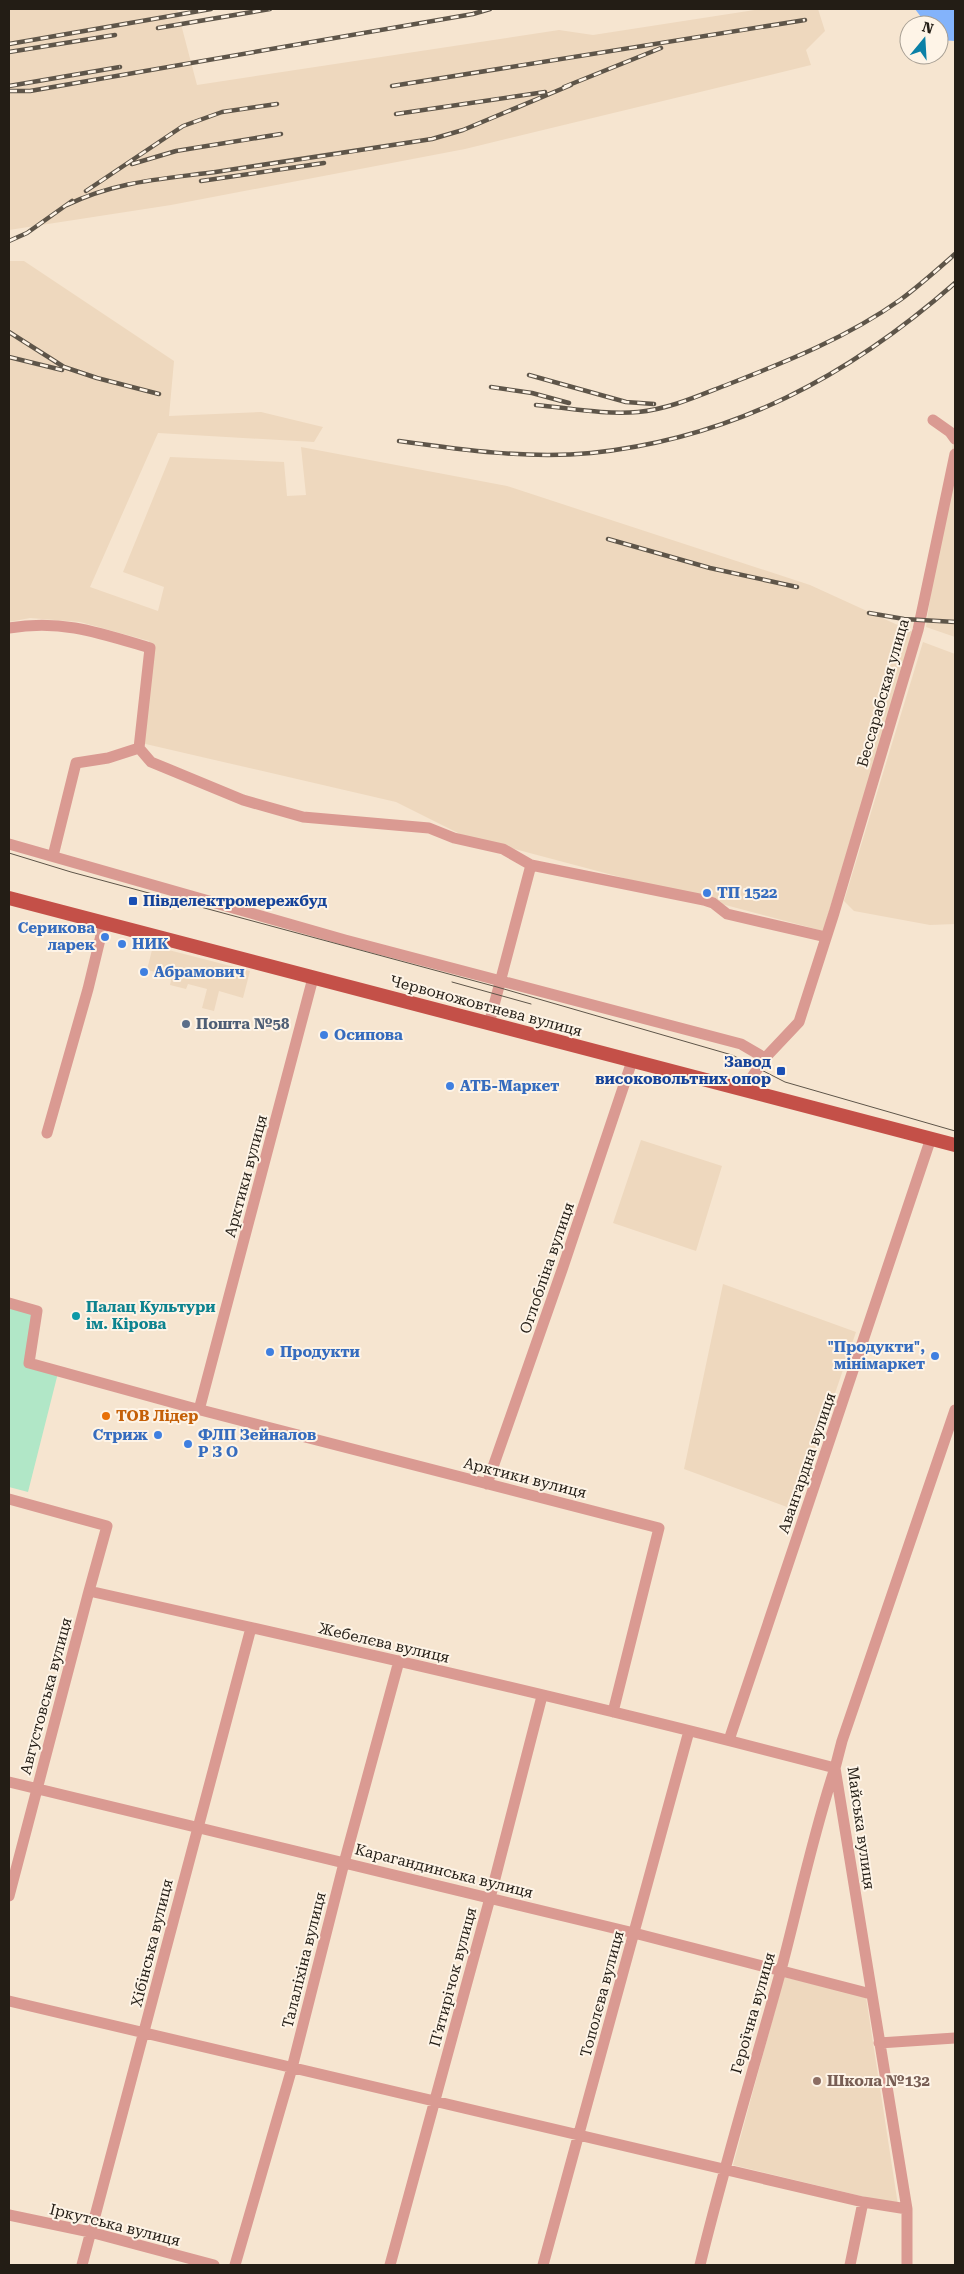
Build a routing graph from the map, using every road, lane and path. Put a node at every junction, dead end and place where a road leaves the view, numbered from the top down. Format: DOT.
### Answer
graph roads {
  1 [pos="933,420"];
  2 [pos="955,439"];
  3 [pos="955,454"];
  4 [pos="9,628"];
  5 [pos="139,748"];
  6 [pos="9,844"];
  7 [pos="53,856"];
  8 [pos="531,865"];
  9 [pos="9,898"];
  10 [pos="104,923"];
  11 [pos="826,937"];
  12 [pos="313,978"];
  13 [pos="499,980"];
  14 [pos="489,1024"];
  15 [pos="765,1058"];
  16 [pos="632,1061"];
  17 [pos="743,1090"];
  18 [pos="47,1133"];
  19 [pos="931,1138"];
  20 [pos="955,1145"];
  21 [pos="9,1303"];
  22 [pos="198,1410"];
  23 [pos="955,1410"];
  24 [pos="487,1484"];
  25 [pos="9,1499"];
  26 [pos="89,1592"];
  27 [pos="251,1628"];
  28 [pos="399,1661"];
  29 [pos="542,1696"];
  30 [pos="613,1712"];
  31 [pos="689,1731"];
  32 [pos="729,1740"];
  33 [pos="835,1768"];
  34 [pos="9,1782"];
  35 [pos="38,1789"];
  36 [pos="196,1828"];
  37 [pos="344,1862"];
  38 [pos="9,1896"];
  39 [pos="490,1898"];
  40 [pos="634,1933"];
  41 [pos="781,1970"];
  42 [pos="871,1994"];
  43 [pos="9,2001"];
  44 [pos="145,2033"];
  45 [pos="955,2038"];
  46 [pos="879,2043"];
  47 [pos="292,2068"];
  48 [pos="435,2102"];
  49 [pos="579,2135"];
  50 [pos="723,2169"];
  51 [pos="863,2202"];
  52 [pos="906,2209"];
  53 [pos="9,2215"];
  54 [pos="90,2232"];
  55 [pos="82,2265"];
  56 [pos="214,2265"];
  57 [pos="235,2265"];
  58 [pos="390,2265"];
  59 [pos="543,2265"];
  60 [pos="700,2265"];
  61 [pos="850,2265"];
  62 [pos="907,2265"];
  1 -- 2 [label="street"];
  3 -- 11 [label="street, Бессарабская улица"];
  4 -- 5 [label="street"];
  5 -- 7 [label="street"];
  5 -- 8 [label="street"];
  6 -- 7 [label="street"];
  7 -- 13 [label="street"];
  8 -- 11 [label="street"];
  8 -- 13 [label="street"];
  9 -- 10 [label="main road, Червоножовтнева вулиця"];
  10 -- 12 [label="main road, Червоножовтнева вулиця"];
  10 -- 18 [label="street"];
  11 -- 15 [label="street, Бессарабская улица"];
  12 -- 14 [label="main road, Червоножовтнева вулиця"];
  12 -- 22 [label="street, Арктики вулиця"];
  13 -- 14 [label="street"];
  13 -- 15 [label="street"];
  14 -- 16 [label="main road, Червоножовтнева вулиця"];
  15 -- 17 [label="street, Бессарабская улица"];
  16 -- 17 [label="main road, Червоножовтнева вулиця"];
  16 -- 24 [label="street, Оглобліна вулиця"];
  17 -- 19 [label="main road, Червоножовтнева вулиця"];
  19 -- 20 [label="main road, Червоножовтнева вулиця"];
  19 -- 32 [label="street, Авангардна вулиця"];
  21 -- 22 [label="street, Арктики вулиця"];
  22 -- 24 [label="street, Арктики вулиця"];
  23 -- 33 [label="street, Майська вулиця"];
  24 -- 30 [label="street, Арктики вулиця"];
  25 -- 26 [label="street"];
  26 -- 27 [label="street, Жебелєва вулиця"];
  26 -- 35 [label="street, Августовська вулиця"];
  27 -- 28 [label="street, Жебелєва вулиця"];
  27 -- 36 [label="street, Хібінська вулиця"];
  28 -- 29 [label="street, Жебелєва вулиця"];
  28 -- 37 [label="street, Талаліхіна вулиця"];
  29 -- 30 [label="street, Жебелєва вулиця"];
  29 -- 39 [label="street, П’ятирічок вулиця"];
  30 -- 31 [label="street, Жебелєва вулиця"];
  31 -- 32 [label="street, Жебелєва вулиця"];
  31 -- 40 [label="street, Тополєва вулиця"];
  32 -- 33 [label="street, Жебелєва вулиця"];
  33 -- 41 [label="street, Героїчна вулиця"];
  33 -- 42 [label="street, Майська вулиця"];
  34 -- 35 [label="street, Карагандинська вулиця"];
  35 -- 36 [label="street, Карагандинська вулиця"];
  35 -- 38 [label="street, Августовська вулиця"];
  36 -- 37 [label="street, Карагандинська вулиця"];
  36 -- 44 [label="street, Хібінська вулиця"];
  37 -- 39 [label="street, Карагандинська вулиця"];
  37 -- 47 [label="street, Талаліхіна вулиця"];
  39 -- 40 [label="street, Карагандинська вулиця"];
  39 -- 48 [label="street, П’ятирічок вулиця"];
  40 -- 41 [label="street, Карагандинська вулиця"];
  40 -- 49 [label="street, Тополєва вулиця"];
  41 -- 42 [label="street, Карагандинська вулиця"];
  41 -- 50 [label="street, Героїчна вулиця"];
  42 -- 46 [label="street, Майська вулиця"];
  43 -- 44 [label="street"];
  44 -- 47 [label="street"];
  44 -- 54 [label="street, Хібінська вулиця"];
  45 -- 46 [label="street"];
  46 -- 52 [label="street, Майська вулиця"];
  47 -- 48 [label="street"];
  47 -- 57 [label="street, Талаліхіна вулиця"];
  48 -- 49 [label="street"];
  48 -- 58 [label="street, П’ятирічок вулиця"];
  49 -- 50 [label="street"];
  49 -- 59 [label="street, Тополєва вулиця"];
  50 -- 51 [label="street"];
  50 -- 60 [label="street, Героїчна вулиця"];
  51 -- 52 [label="street"];
  51 -- 61 [label="street"];
  52 -- 62 [label="street, Майська вулиця"];
  53 -- 54 [label="street, Іркутська вулиця"];
  54 -- 55 [label="street, Хібінська вулиця"];
  54 -- 56 [label="street, Іркутська вулиця"];
}
